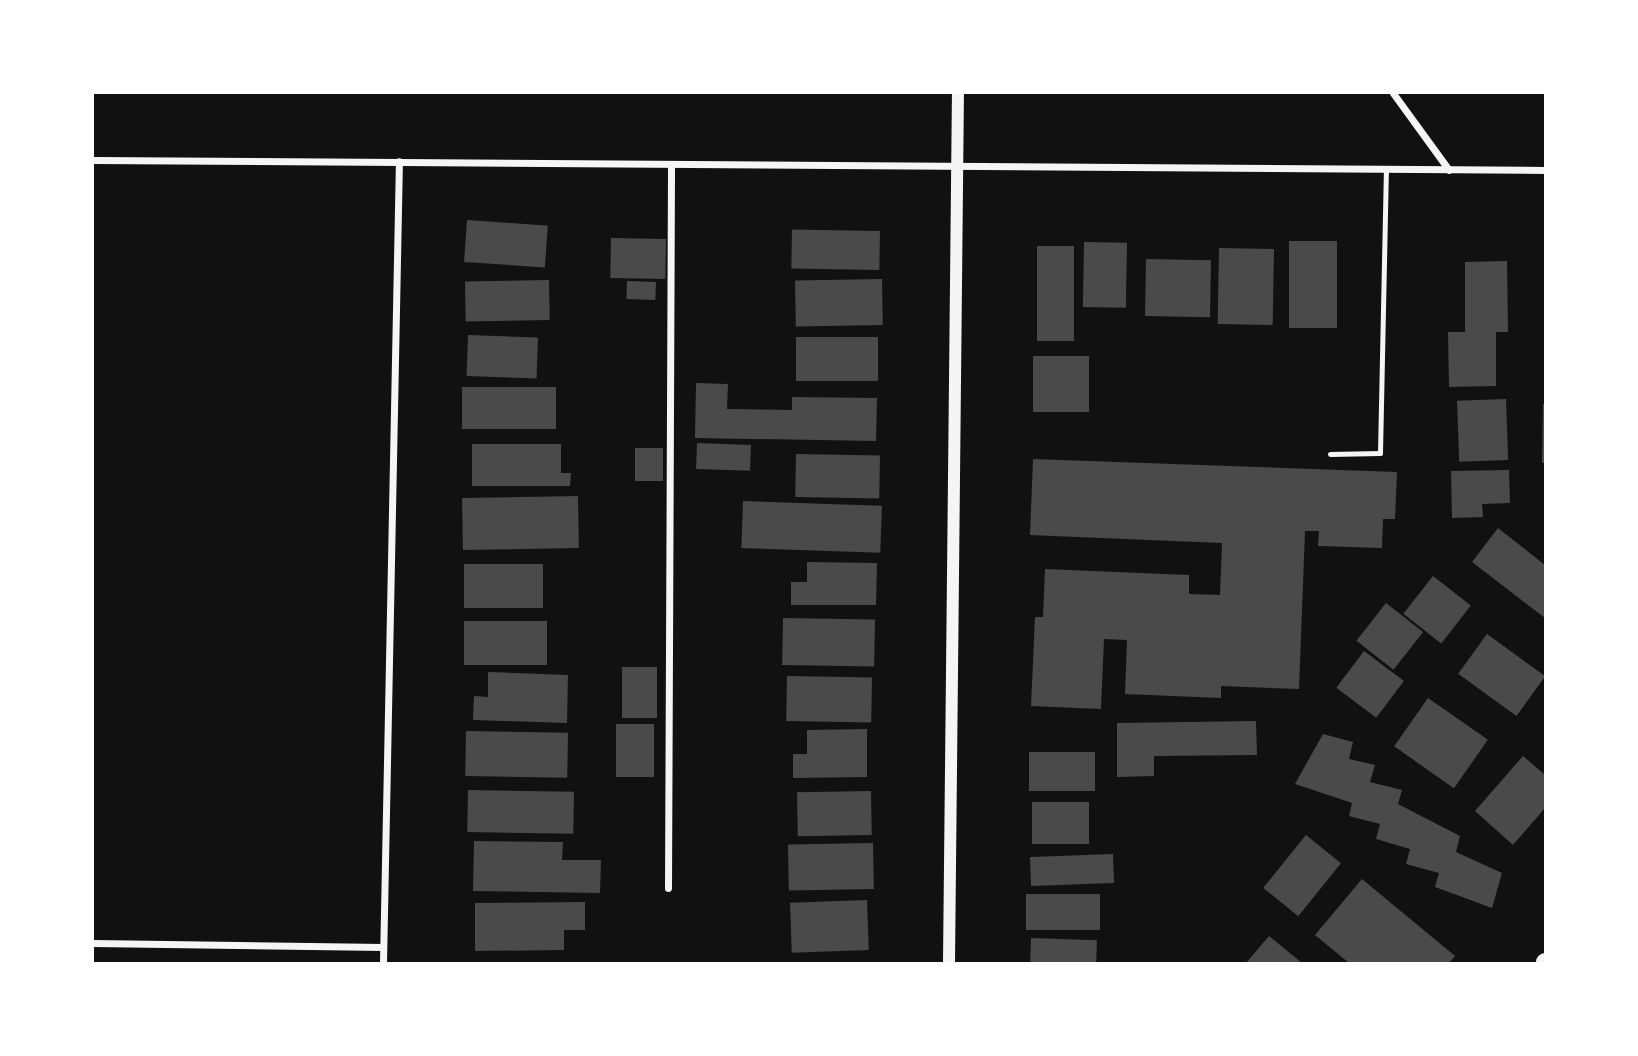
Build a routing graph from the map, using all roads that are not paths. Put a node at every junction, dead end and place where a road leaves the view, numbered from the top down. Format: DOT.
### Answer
graph roads {
  1 [pos="958,93"];
  2 [pos="1393,93"];
  3 [pos="93,160"];
  4 [pos="399,161"];
  5 [pos="671,164"];
  6 [pos="954,164"];
  7 [pos="1386,169"];
  8 [pos="1449,170"];
  9 [pos="1545,170"];
  10 [pos="1330,454"];
  11 [pos="668,888"];
  12 [pos="93,943"];
  13 [pos="383,947"];
  14 [pos="383,963"];
  15 [pos="949,963"];
  1 -- 6 [label="street"];
  2 -- 8 [label="street"];
  3 -- 4 [label="street"];
  4 -- 5 [label="street"];
  4 -- 13 [label="street"];
  5 -- 6 [label="street"];
  5 -- 11 [label="street"];
  6 -- 7 [label="street"];
  6 -- 15 [label="street"];
  7 -- 8 [label="street"];
  7 -- 10 [label="lane"];
  8 -- 9 [label="street"];
  12 -- 13 [label="street"];
  13 -- 14 [label="street"];
}
